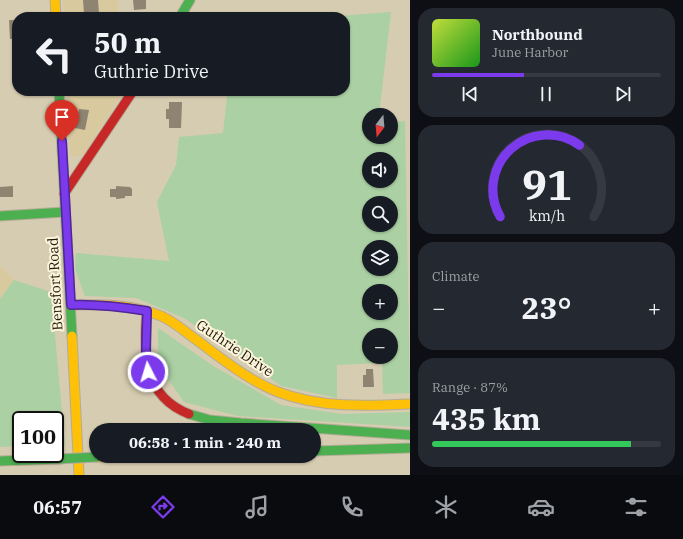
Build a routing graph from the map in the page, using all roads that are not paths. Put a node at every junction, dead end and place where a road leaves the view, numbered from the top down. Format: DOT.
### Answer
graph roads {
  1 [pos="55,0"];
  2 [pos="190,0"];
  3 [pos="56,12"];
  4 [pos="183,12"];
  5 [pos="60,96"];
  6 [pos="130,96"];
  7 [pos="64,194"];
  8 [pos="65,212"];
  9 [pos="0,216"];
  10 [pos="71,305"];
  11 [pos="147,311"];
  12 [pos="410,404"];
  13 [pos="410,435"];
  14 [pos="410,448"];
  15 [pos="321,451"];
  16 [pos="89,457"];
  17 [pos="0,461"];
  18 [pos="79,475"];
  1 -- 3 [label="main road"];
  2 -- 4 [label="main road"];
  5 -- 7 [label="main road, Bensfort Road"];
  6 -- 7 [label="main road"];
  7 -- 8 [label="main road, Bensfort Road"];
  8 -- 9 [label="main road"];
  8 -- 10 [label="main road, Bensfort Road"];
  10 -- 11 [label="main road, Guthrie Drive"];
  10 -- 18 [label="main road, Bensfort Road"];
  11 -- 12 [label="main road, Guthrie Drive"];
  11 -- 13 [label="main road"];
  14 -- 15 [label="main road"];
  16 -- 17 [label="main road, bridge"];
}
